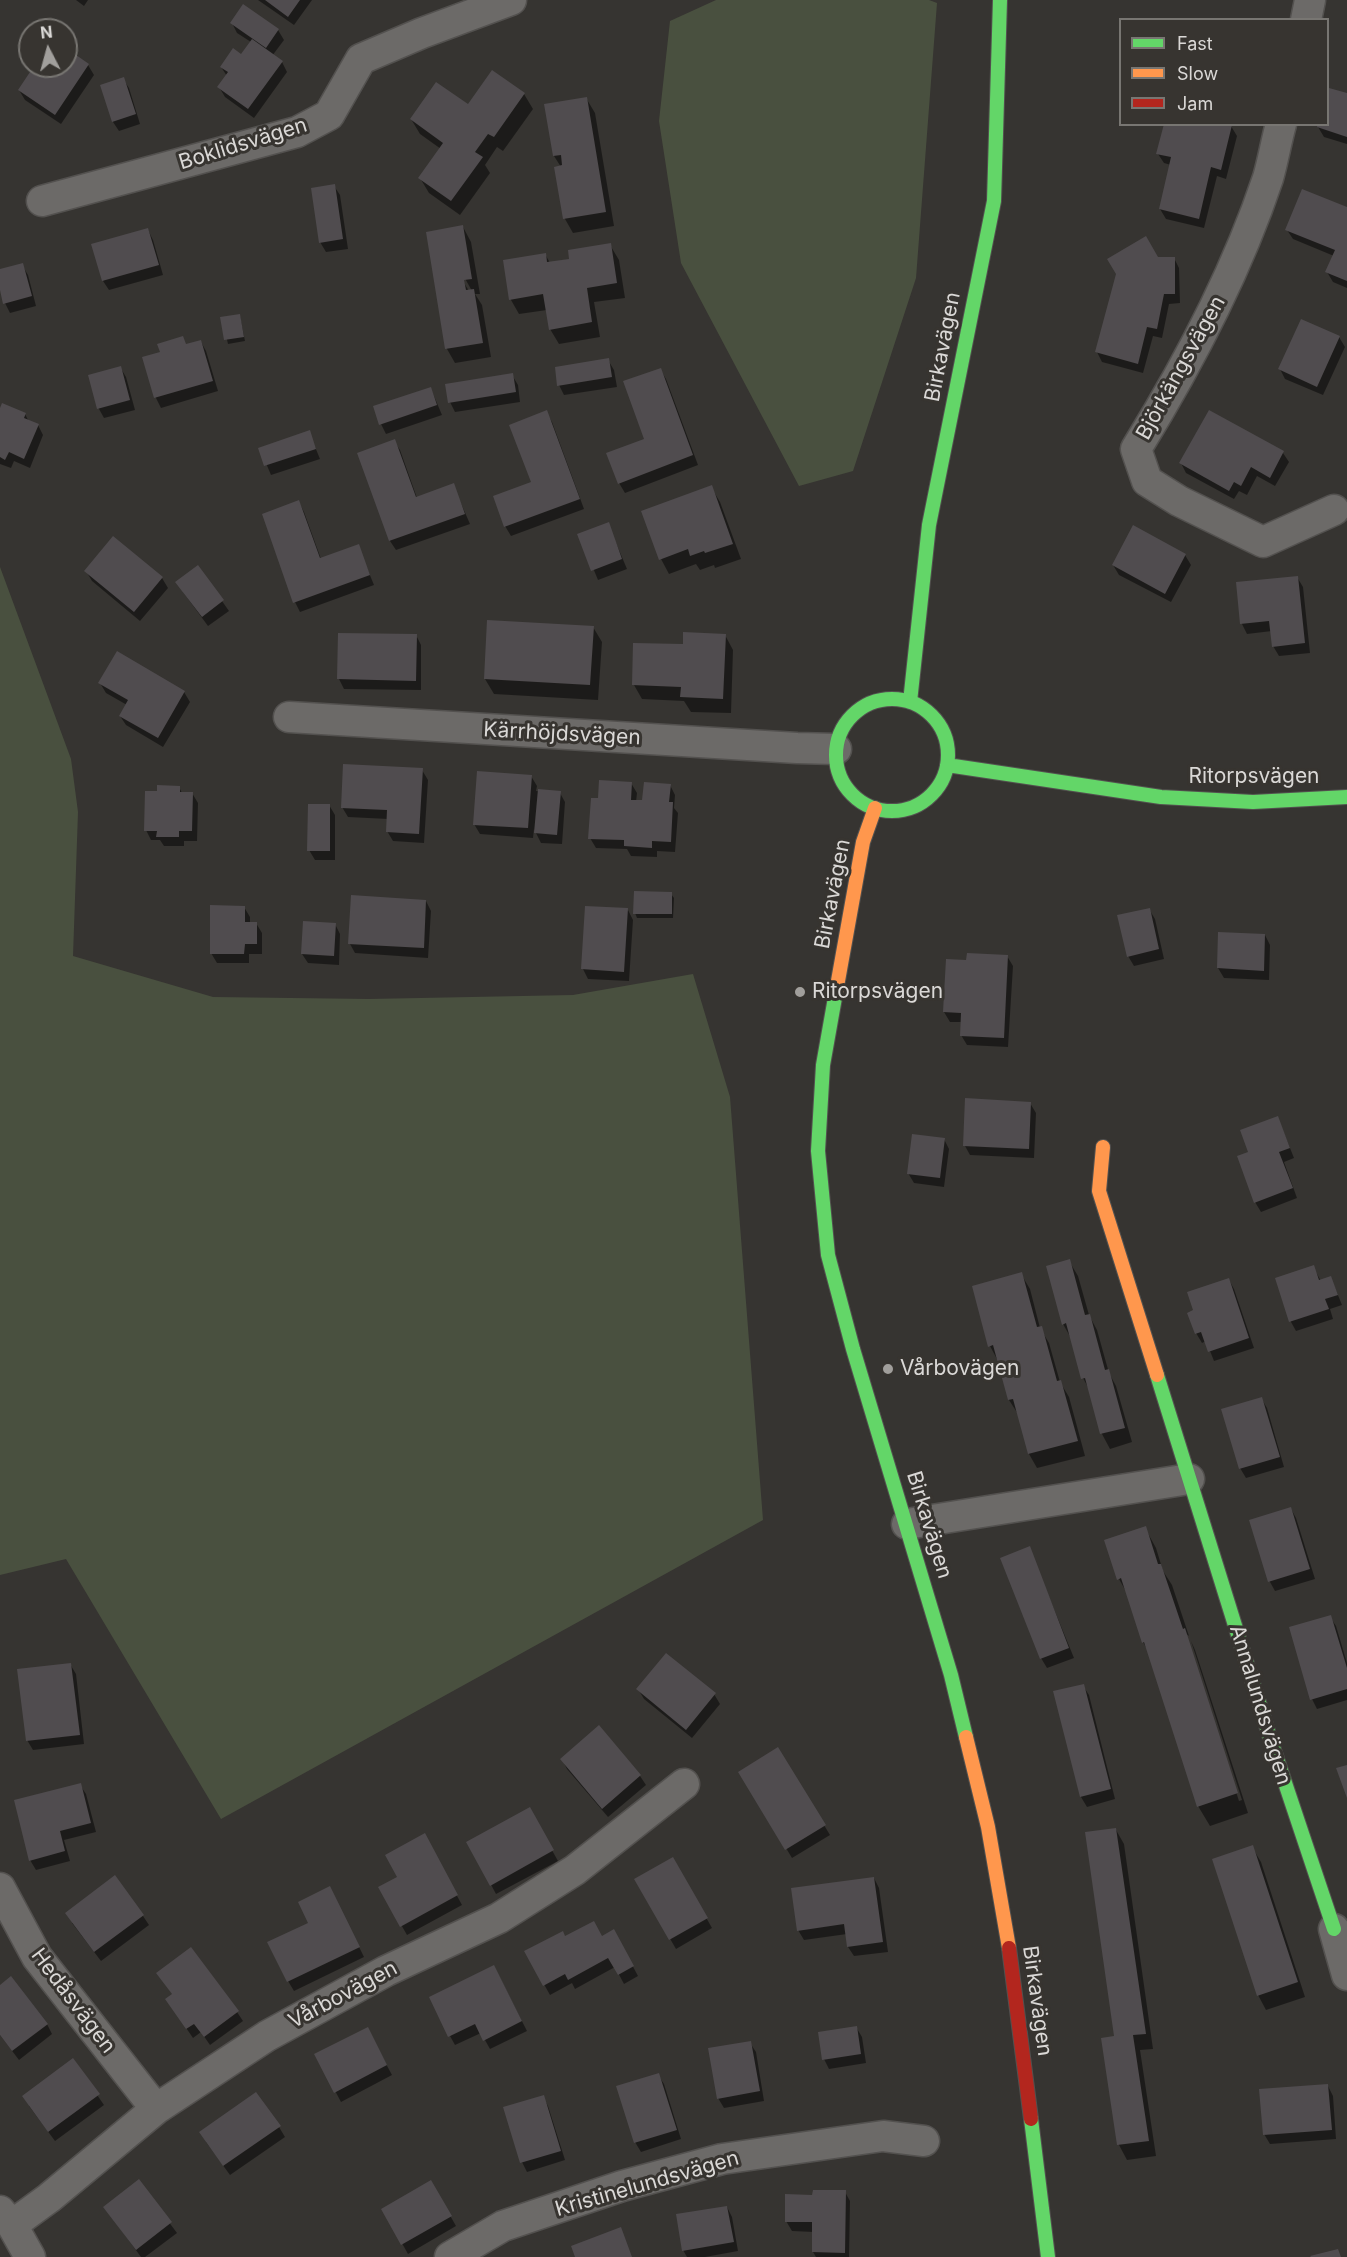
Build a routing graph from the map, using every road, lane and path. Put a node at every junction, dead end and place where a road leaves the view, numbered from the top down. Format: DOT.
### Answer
graph roads {
  1 [pos="511,0"];
  2 [pos="1000,0"];
  3 [pos="1310,0"];
  4 [pos="1306,18"];
  5 [pos="1281,126"];
  6 [pos="42,201"];
  7 [pos="1334,510"];
  8 [pos="910,702"];
  9 [pos="289,717"];
  10 [pos="836,749"];
  11 [pos="947,765"];
  12 [pos="1347,797"];
  13 [pos="875,808"];
  14 [pos="1103,1147"];
  15 [pos="1189,1479"];
  16 [pos="907,1524"];
  17 [pos="684,1784"];
  18 [pos="0,1888"];
  19 [pos="1334,1929"];
  20 [pos="1347,1975"];
  21 [pos="156,2109"];
  22 [pos="924,2141"];
  23 [pos="6,2218"];
  24 [pos="30,2257"];
  25 [pos="450,2257"];
  26 [pos="1048,2257"];
  1 -- 6 [label="street, Boklidsvägen"];
  2 -- 8 [label="street, Birkavägen"];
  3 -- 4 [label="street"];
  5 -- 7 [label="street, Björkängsvägen"];
  8 -- 10 [label="street"];
  8 -- 11 [label="street"];
  9 -- 10 [label="street, Kärrhöjdsvägen"];
  10 -- 13 [label="street"];
  11 -- 12 [label="street, Ritorpsvägen"];
  11 -- 13 [label="street"];
  13 -- 16 [label="street, Birkavägen"];
  14 -- 15 [label="street, Annalundsvägen"];
  15 -- 16 [label="street"];
  15 -- 19 [label="street, Annalundsvägen"];
  16 -- 26 [label="street, Birkavägen"];
  17 -- 21 [label="street, Vårbovägen"];
  18 -- 21 [label="street, Hedåsvägen"];
  19 -- 20 [label="street"];
  21 -- 23 [label="street, Vårbovägen"];
  22 -- 25 [label="street, Kristinelundsvägen"];
  23 -- 24 [label="street"];
}
